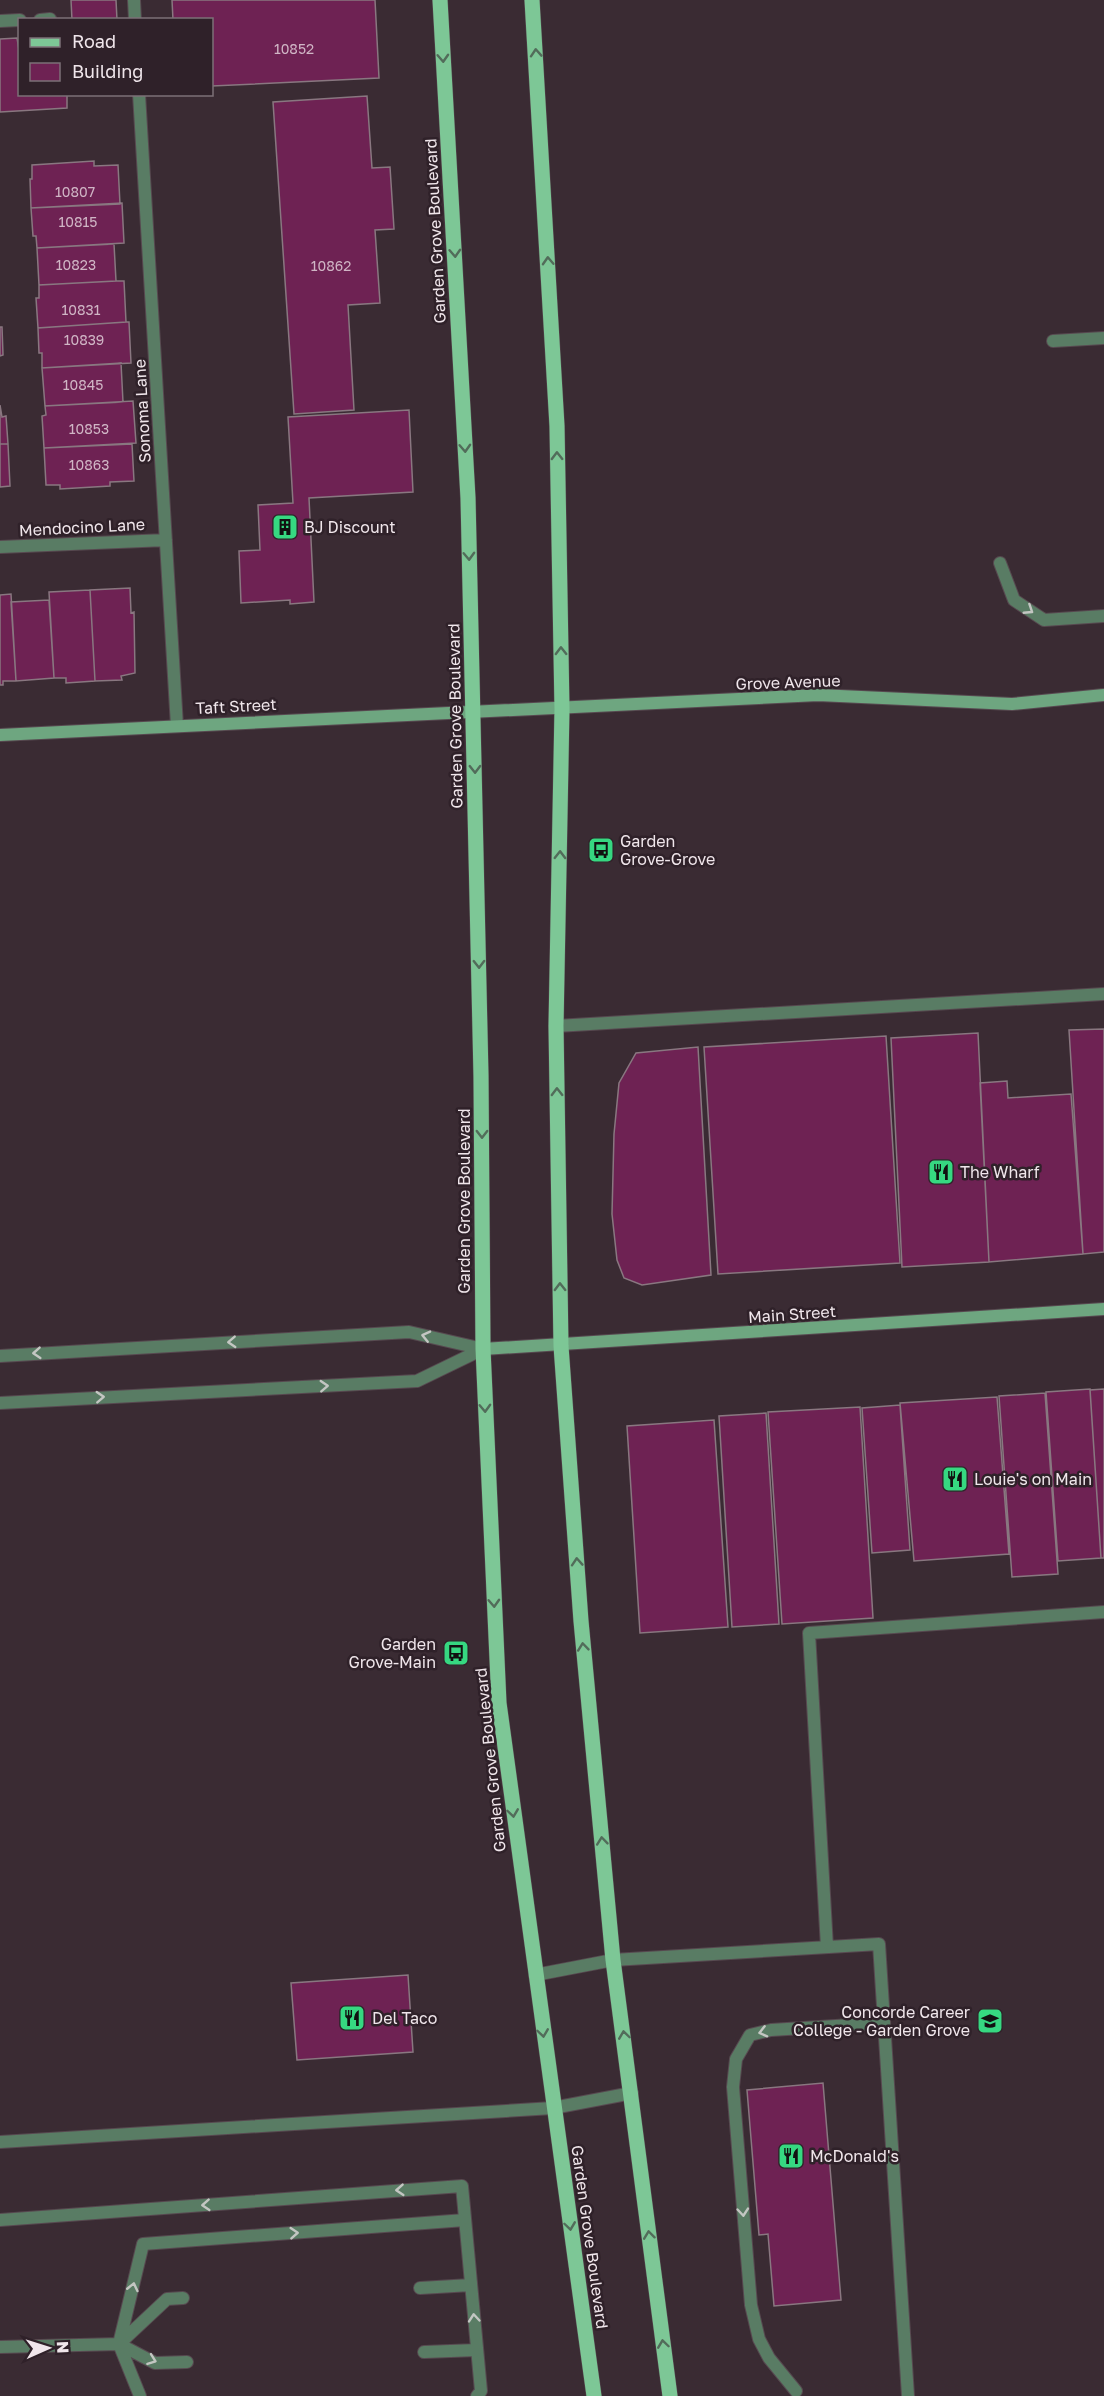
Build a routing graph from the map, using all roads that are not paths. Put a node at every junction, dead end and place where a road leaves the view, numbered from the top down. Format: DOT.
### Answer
graph roads {
  1 [pos="134,0"];
  2 [pos="440,0"];
  3 [pos="532,0"];
  4 [pos="135,18"];
  5 [pos="18,20"];
  6 [pos="0,21"];
  7 [pos="139,96"];
  8 [pos="1104,338"];
  9 [pos="1053,340"];
  10 [pos="166,540"];
  11 [pos="0,547"];
  12 [pos="1000,562"];
  13 [pos="1104,616"];
  14 [pos="1104,695"];
  15 [pos="562,709"];
  16 [pos="474,710"];
  17 [pos="177,726"];
  18 [pos="0,735"];
  19 [pos="1104,994"];
  20 [pos="556,1026"];
  21 [pos="1104,1309"];
  22 [pos="561,1346"];
  23 [pos="483,1350"];
  24 [pos="0,1356"];
  25 [pos="0,1404"];
  26 [pos="1104,1612"];
  27 [pos="827,1947"];
  28 [pos="614,1960"];
  29 [pos="535,1975"];
  30 [pos="884,2023"];
  31 [pos="632,2093"];
  32 [pos="553,2108"];
  33 [pos="0,2142"];
  34 [pos="0,2220"];
  35 [pos="465,2220"];
  36 [pos="471,2285"];
  37 [pos="420,2288"];
  38 [pos="183,2298"];
  39 [pos="120,2344"];
  40 [pos="0,2347"];
  41 [pos="477,2350"];
  42 [pos="424,2352"];
  43 [pos="188,2362"];
  44 [pos="796,2391"];
  45 [pos="140,2396"];
  46 [pos="477,2396"];
  47 [pos="594,2396"];
  48 [pos="670,2396"];
  49 [pos="908,2396"];
  1 -- 4 [label="lane"];
  2 -- 16 [label="main road, Garden Grove Boulevard, one-way"];
  15 -- 3 [label="main road, one-way"];
  5 -- 6 [label="lane"];
  7 -- 10 [label="lane, Sonoma Lane"];
  8 -- 9 [label="lane"];
  10 -- 11 [label="lane, Mendocino Lane"];
  10 -- 17 [label="lane, Sonoma Lane"];
  12 -- 13 [label="lane, one-way"];
  14 -- 15 [label="street, Grove Avenue"];
  15 -- 16 [label="street, Grove Avenue"];
  20 -- 15 [label="main road, one-way"];
  16 -- 17 [label="street, Taft Street"];
  16 -- 23 [label="main road, Garden Grove Boulevard, one-way"];
  17 -- 18 [label="street, Taft Street"];
  19 -- 20 [label="lane"];
  22 -- 20 [label="main road, one-way"];
  21 -- 22 [label="street, Main Street"];
  22 -- 23 [label="street, Main Street"];
  28 -- 22 [label="main road, one-way"];
  23 -- 24 [label="lane, one-way"];
  25 -- 23 [label="lane, one-way"];
  23 -- 29 [label="main road, Garden Grove Boulevard, one-way"];
  26 -- 27 [label="lane"];
  27 -- 28 [label="lane"];
  27 -- 30 [label="lane"];
  28 -- 29 [label="lane"];
  31 -- 28 [label="main road, one-way"];
  29 -- 32 [label="main road, Garden Grove Boulevard, one-way"];
  30 -- 44 [label="lane, one-way"];
  30 -- 49 [label="lane"];
  31 -- 32 [label="lane"];
  48 -- 31 [label="main road, one-way"];
  32 -- 33 [label="lane"];
  32 -- 47 [label="main road, Garden Grove Boulevard, one-way"];
  35 -- 34 [label="lane, one-way"];
  35 -- 36 [label="lane"];
  39 -- 35 [label="lane, one-way"];
  36 -- 37 [label="lane"];
  41 -- 36 [label="lane, one-way"];
  38 -- 39 [label="lane"];
  39 -- 40 [label="lane"];
  39 -- 43 [label="lane, one-way"];
  39 -- 45 [label="lane"];
  41 -- 42 [label="lane"];
  41 -- 46 [label="lane"];
}
